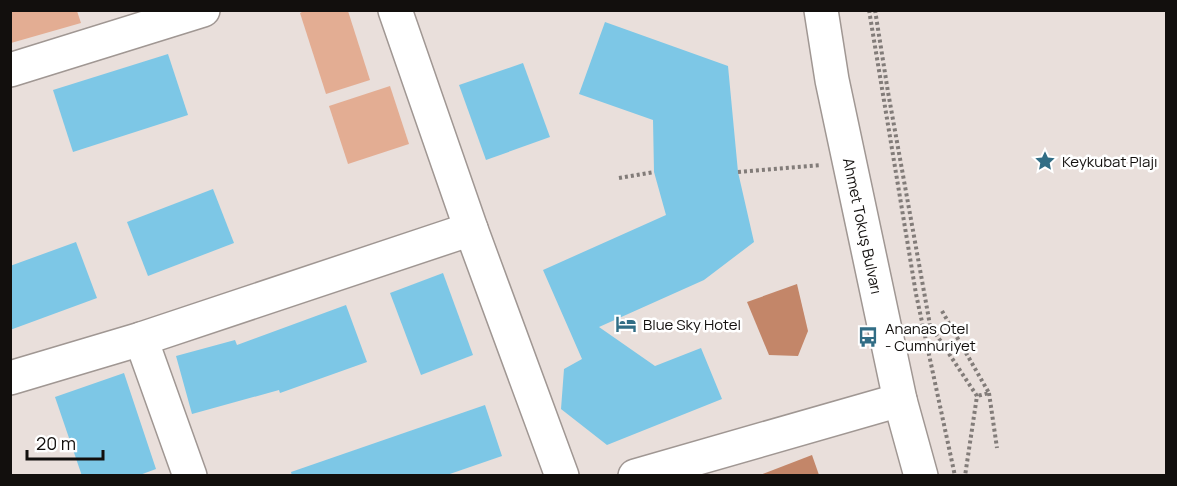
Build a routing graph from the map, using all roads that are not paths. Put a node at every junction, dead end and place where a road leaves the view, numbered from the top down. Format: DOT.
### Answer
graph roads {
  1 [pos="203,10"];
  2 [pos="395,10"];
  3 [pos="821,10"];
  4 [pos="10,70"];
  5 [pos="471,229"];
  6 [pos="141,339"];
  7 [pos="10,378"];
  8 [pos="900,400"];
  9 [pos="189,476"];
  10 [pos="562,476"];
  11 [pos="635,476"];
  12 [pos="921,476"];
  1 -- 4 [label="street"];
  2 -- 5 [label="street"];
  3 -- 8 [label="street, Ahmet Tokuş Bulvarı"];
  5 -- 6 [label="street"];
  5 -- 10 [label="street"];
  6 -- 7 [label="street"];
  6 -- 9 [label="street"];
  8 -- 11 [label="street"];
  8 -- 12 [label="street, Ahmet Tokuş Bulvarı"];
}
